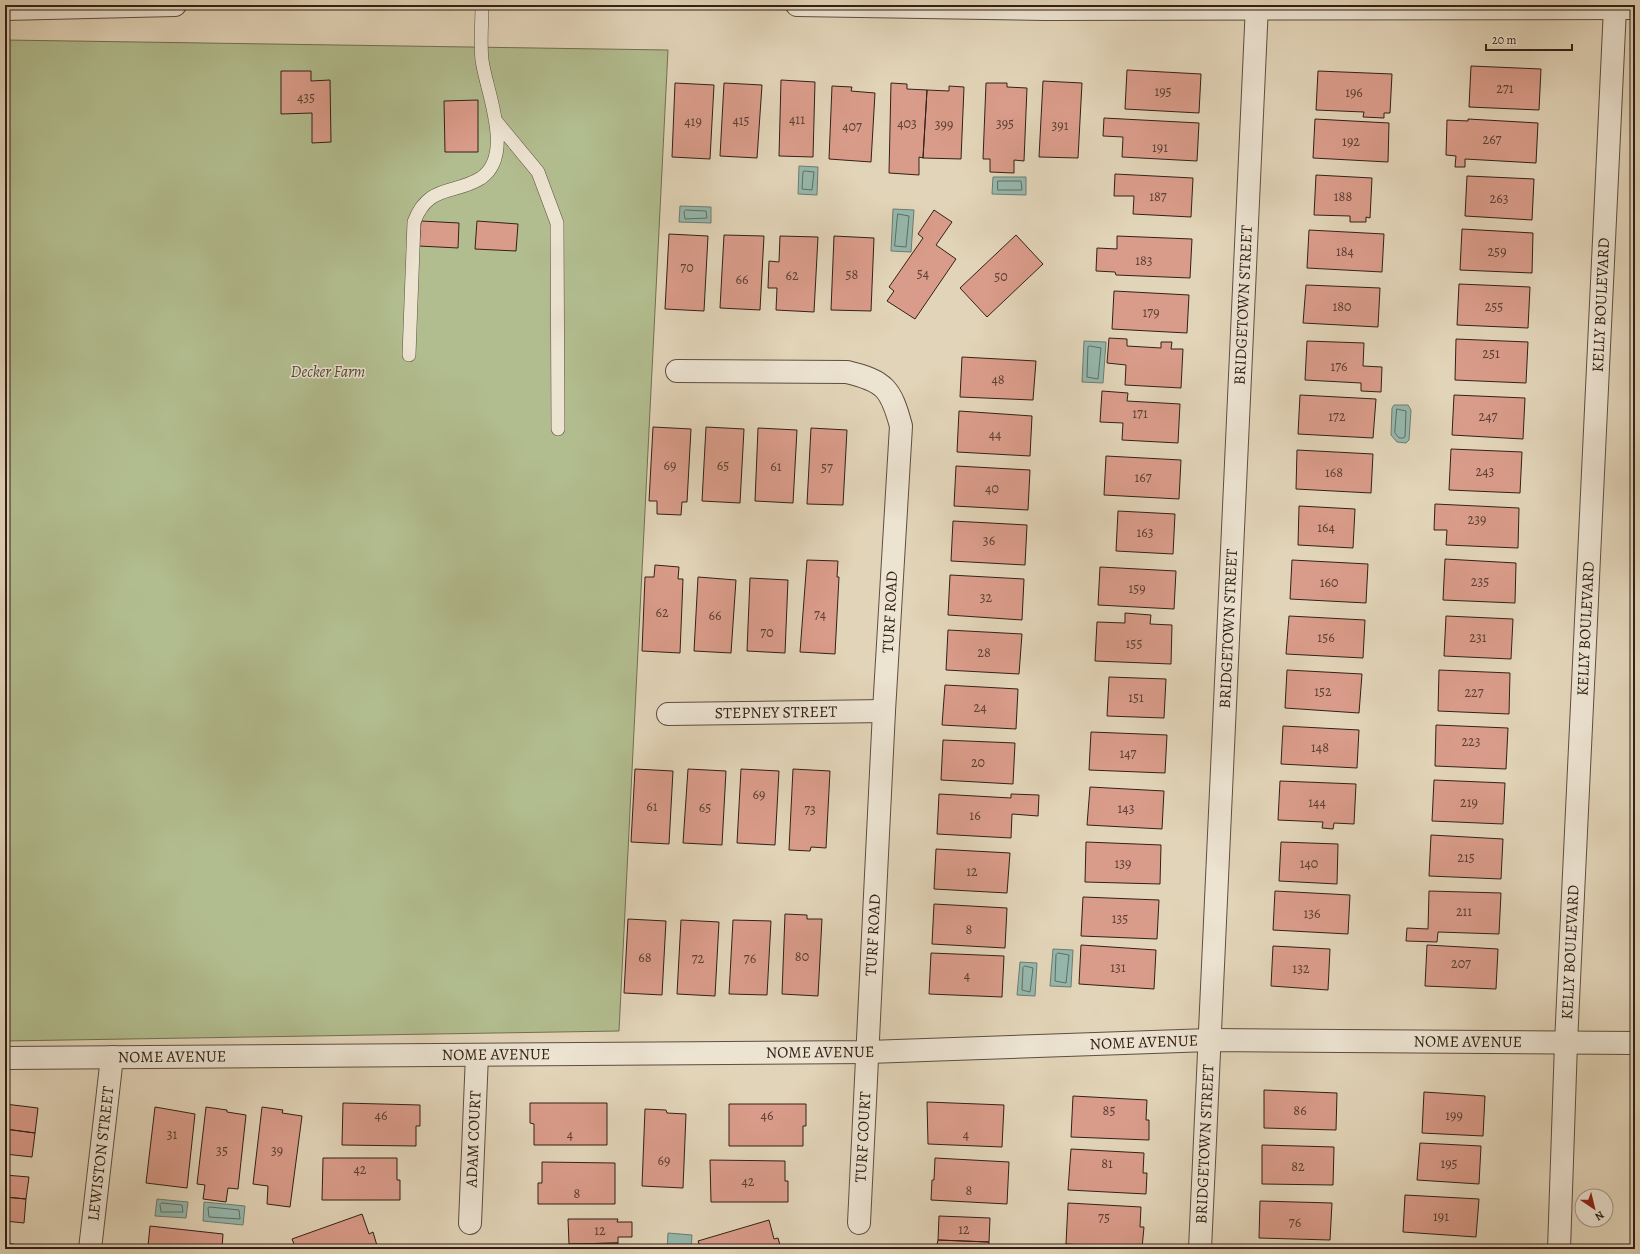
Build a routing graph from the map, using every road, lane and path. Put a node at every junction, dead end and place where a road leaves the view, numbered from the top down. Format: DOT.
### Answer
graph roads {
  1 [pos="175,5"];
  2 [pos="482,5"];
  3 [pos="797,5"];
  4 [pos="1533,6"];
  5 [pos="1045,7"];
  6 [pos="1258,7"];
  7 [pos="1415,7"];
  8 [pos="1625,8"];
  9 [pos="5,9"];
  10 [pos="495,120"];
  11 [pos="409,356"];
  12 [pos="677,371"];
  13 [pos="558,429"];
  14 [pos="884,711"];
  15 [pos="668,714"];
  16 [pos="1210,1040"];
  17 [pos="1566,1043"];
  18 [pos="1635,1043"];
  19 [pos="868,1052"];
  20 [pos="477,1055"];
  21 [pos="112,1057"];
  22 [pos="5,1058"];
  23 [pos="470,1223"];
  24 [pos="859,1223"];
  25 [pos="90,1249"];
  26 [pos="1200,1249"];
  27 [pos="1559,1249"];
  1 -- 9 [label="street"];
  2 -- 10 [label="lane"];
  3 -- 5 [label="street"];
  4 -- 7 [label="street"];
  4 -- 8 [label="street"];
  5 -- 6 [label="street"];
  6 -- 7 [label="street"];
  6 -- 16 [label="street, BRIDGETOWN STREET"];
  8 -- 17 [label="street, KELLY BOULEVARD"];
  10 -- 11 [label="lane"];
  10 -- 13 [label="lane"];
  12 -- 14 [label="street, TURF ROAD"];
  14 -- 15 [label="street, STEPNEY STREET"];
  14 -- 19 [label="street, TURF ROAD"];
  16 -- 17 [label="street, NOME AVENUE"];
  16 -- 19 [label="street, NOME AVENUE"];
  16 -- 26 [label="street, BRIDGETOWN STREET"];
  17 -- 18 [label="street, NOME AVENUE"];
  17 -- 27 [label="street, KELLY BOULEVARD"];
  19 -- 20 [label="street, NOME AVENUE"];
  19 -- 24 [label="street, TURF COURT"];
  20 -- 21 [label="street, NOME AVENUE"];
  20 -- 23 [label="street, ADAM COURT"];
  21 -- 22 [label="street, NOME AVENUE"];
  21 -- 25 [label="street, LEWISTON STREET"];
}
